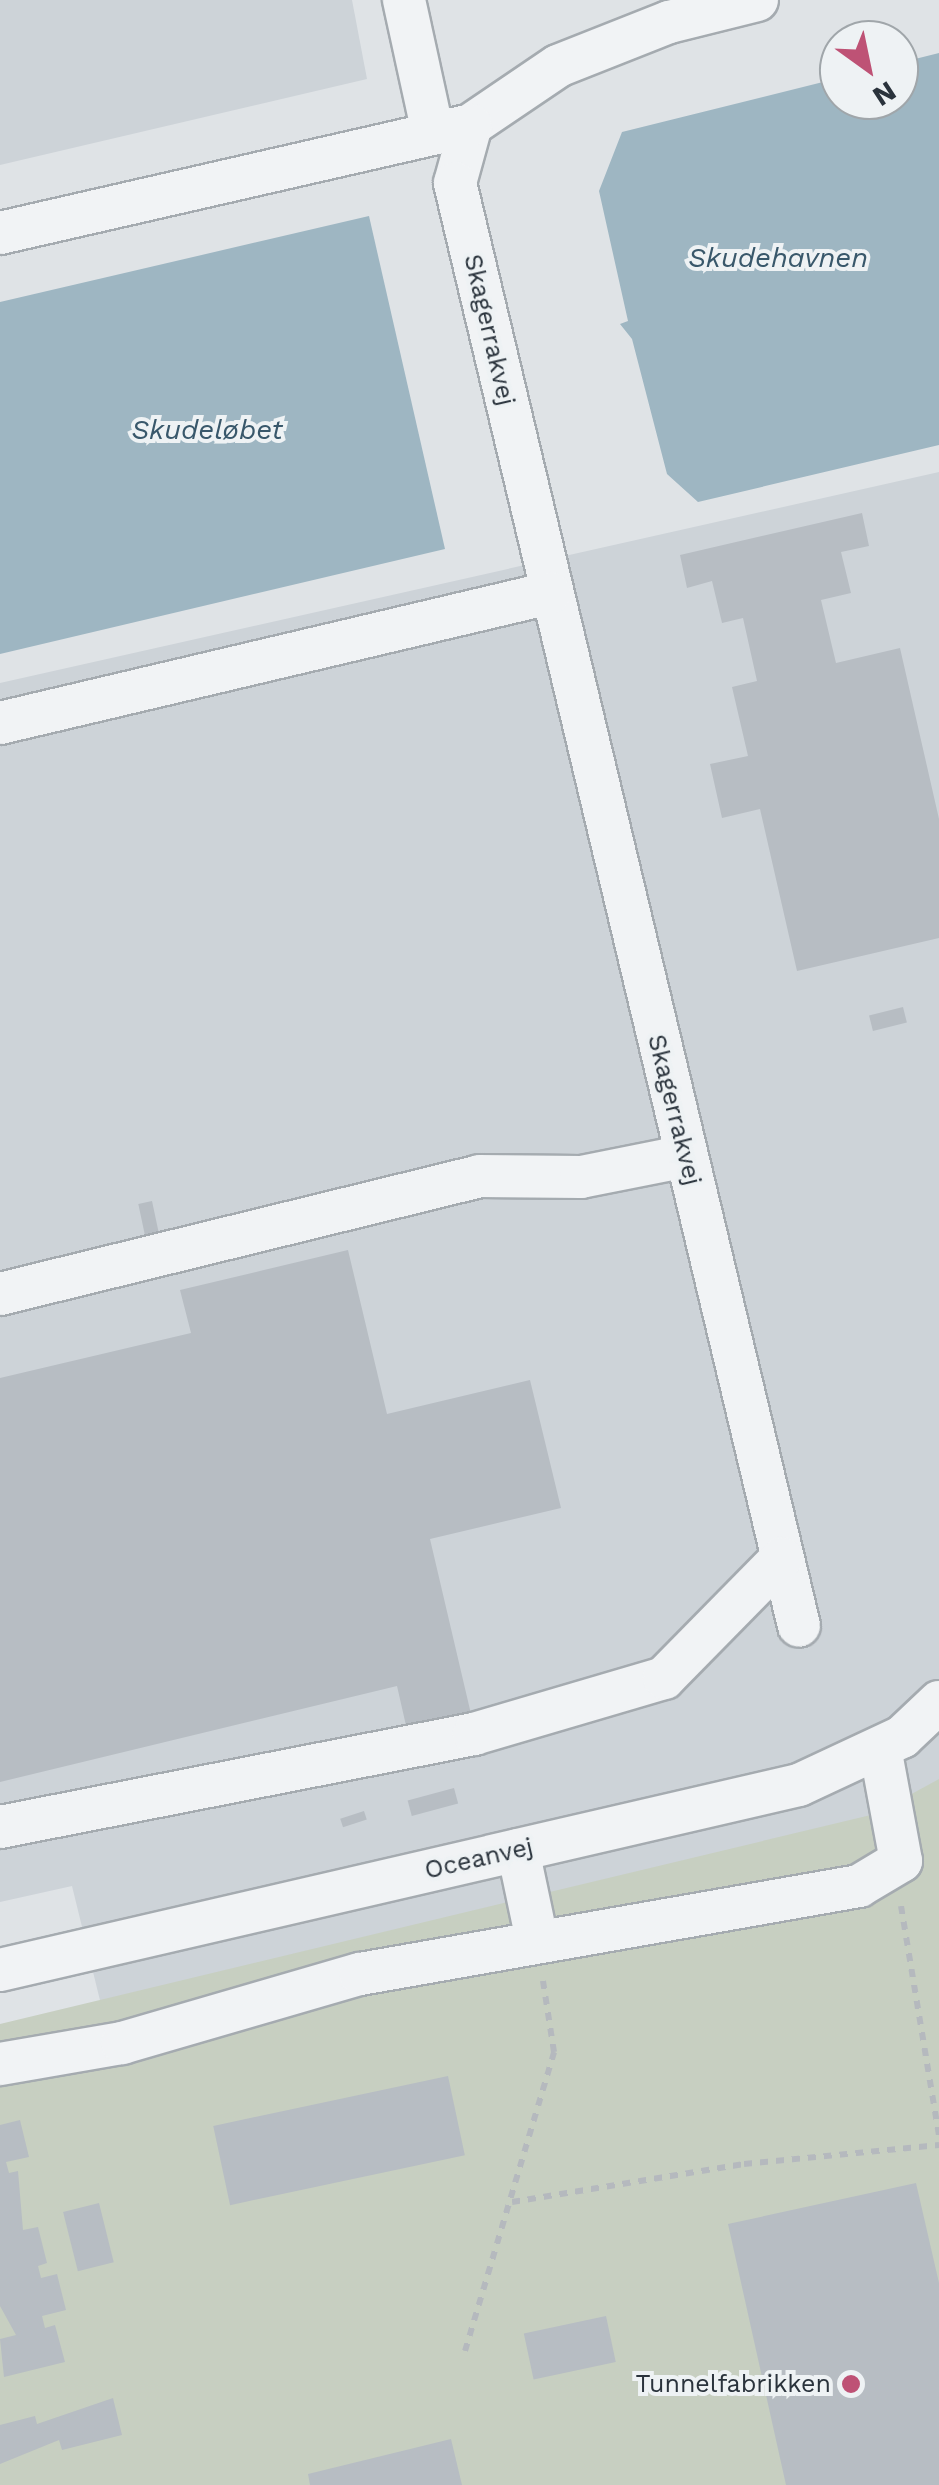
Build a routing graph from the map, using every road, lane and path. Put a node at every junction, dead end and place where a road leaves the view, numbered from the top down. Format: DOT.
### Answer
graph roads {
  1 [pos="404,0"];
  2 [pos="758,0"];
  3 [pos="452,129"];
  4 [pos="0,233"];
  5 [pos="550,593"];
  6 [pos="0,723"];
  7 [pos="686,1156"];
  8 [pos="0,1294"];
  9 [pos="782,1558"];
  10 [pos="799,1626"];
  11 [pos="939,1702"];
  12 [pos="880,1748"];
  13 [pos="0,1827"];
  14 [pos="518,1850"];
  15 [pos="890,1874"];
  16 [pos="537,1940"];
  17 [pos="0,1970"];
  18 [pos="0,2064"];
  19 [pos="939,2136"];
  20 [pos="939,2145"];
  21 [pos="512,2202"];
  22 [pos="465,2350"];
  1 -- 3 [label="street, Skagerrakvej"];
  2 -- 3 [label="street"];
  3 -- 4 [label="street"];
  3 -- 5 [label="street, Skagerrakvej"];
  5 -- 6 [label="street"];
  5 -- 7 [label="street, Skagerrakvej"];
  7 -- 8 [label="street"];
  7 -- 9 [label="street, Skagerrakvej"];
  9 -- 10 [label="street, Skagerrakvej"];
  9 -- 13 [label="street"];
  11 -- 12 [label="street, Oceanvej"];
  12 -- 14 [label="street, Oceanvej"];
  12 -- 15 [label="street"];
  14 -- 16 [label="street"];
  14 -- 17 [label="street, Oceanvej"];
  15 -- 16 [label="street"];
  15 -- 19 [label="path"];
  16 -- 18 [label="street"];
  16 -- 21 [label="path"];
  20 -- 21 [label="path"];
  21 -- 22 [label="path"];
}
